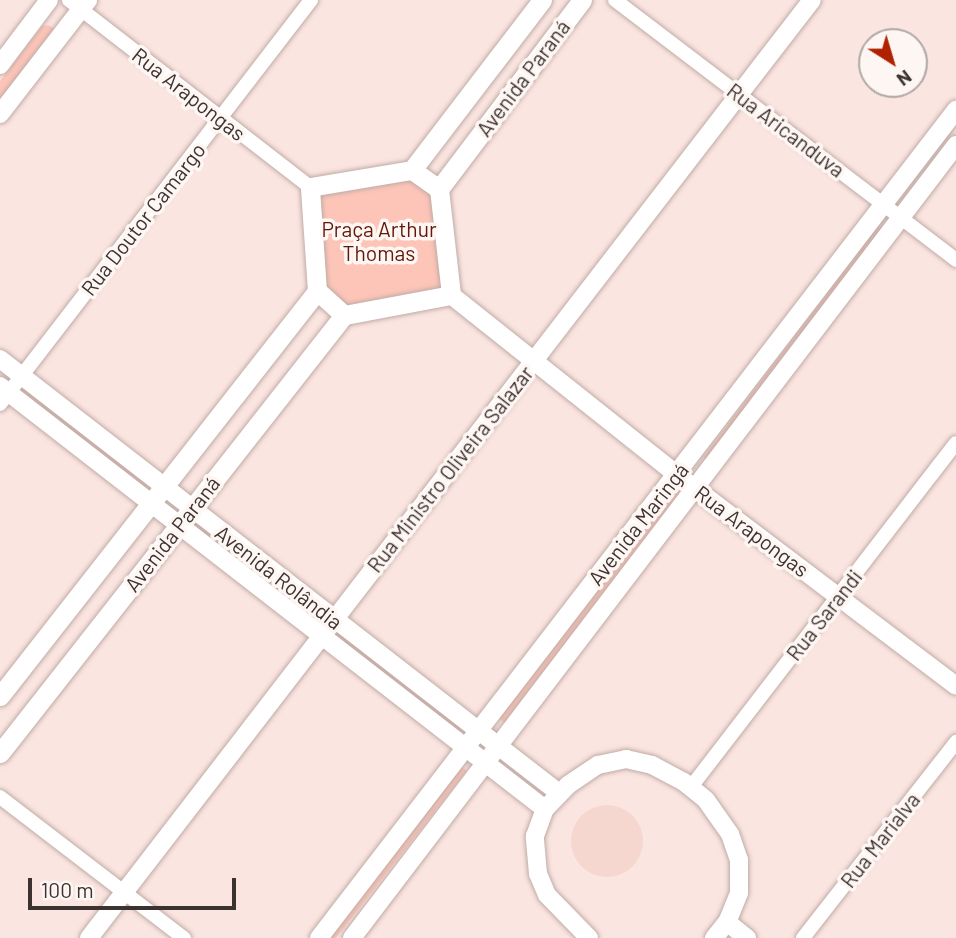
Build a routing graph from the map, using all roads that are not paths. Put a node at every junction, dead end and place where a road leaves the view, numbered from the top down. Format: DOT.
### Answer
graph roads {
  1 [pos="49,0"];
  2 [pos="311,0"];
  3 [pos="582,0"];
  4 [pos="615,0"];
  5 [pos="812,0"];
  6 [pos="80,3"];
  7 [pos="539,4"];
  8 [pos="562,26"];
  9 [pos="0,65"];
  10 [pos="739,95"];
  11 [pos="956,110"];
  12 [pos="0,114"];
  13 [pos="220,118"];
  14 [pos="437,137"];
  15 [pos="956,145"];
  16 [pos="465,155"];
  17 [pos="412,170"];
  18 [pos="310,187"];
  19 [pos="439,189"];
  20 [pos="884,204"];
  21 [pos="901,217"];
  22 [pos="956,260"];
  23 [pos="317,291"];
  24 [pos="451,295"];
  25 [pos="344,315"];
  26 [pos="0,359"];
  27 [pos="535,359"];
  28 [pos="22,376"];
  29 [pos="3,394"];
  30 [pos="738,394"];
  31 [pos="757,407"];
  32 [pos="956,443"];
  33 [pos="676,474"];
  34 [pos="163,485"];
  35 [pos="695,488"];
  36 [pos="150,503"];
  37 [pos="192,509"];
  38 [pos="179,525"];
  39 [pos="838,597"];
  40 [pos="328,628"];
  41 [pos="956,686"];
  42 [pos="0,696"];
  43 [pos="478,731"];
  44 [pos="956,742"];
  45 [pos="498,746"];
  46 [pos="466,747"];
  47 [pos="0,754"];
  48 [pos="486,762"];
  49 [pos="691,787"];
  50 [pos="559,793"];
  51 [pos="0,797"];
  52 [pos="545,809"];
  53 [pos="124,893"];
  54 [pos="727,922"];
  55 [pos="89,938"];
  56 [pos="184,938"];
  57 [pos="320,938"];
  58 [pos="352,938"];
  59 [pos="589,938"];
  60 [pos="714,938"];
  61 [pos="747,938"];
  62 [pos="803,938"];
  1 -- 9 [label="street"];
  2 -- 13 [label="street, Rua Doutor Camargo"];
  3 -- 8 [label="main road, Avenida Paraná"];
  4 -- 10 [label="street, Rua Aricanduva"];
  5 -- 10 [label="street, Rua Ministro Oliveira Salazar"];
  6 -- 12 [label="street"];
  6 -- 13 [label="street, Rua Arapongas"];
  7 -- 8 [label="main road"];
  7 -- 14 [label="main road, Avenida Paraná"];
  8 -- 16 [label="main road, Avenida Paraná"];
  10 -- 20 [label="street, Rua Aricanduva"];
  10 -- 27 [label="street, Rua Ministro Oliveira Salazar"];
  11 -- 20 [label="street, Avenida Maringá"];
  13 -- 18 [label="street, Rua Arapongas"];
  13 -- 28 [label="street, Rua Doutor Camargo"];
  14 -- 16 [label="main road"];
  14 -- 17 [label="main road, Avenida Paraná"];
  15 -- 21 [label="street, Avenida Maringá"];
  16 -- 19 [label="main road, Avenida Paraná"];
  17 -- 18 [label="main road"];
  17 -- 19 [label="main road"];
  18 -- 23 [label="main road"];
  19 -- 24 [label="main road"];
  20 -- 21 [label="street, Rua Aricanduva"];
  20 -- 30 [label="street, Avenida Maringá"];
  21 -- 22 [label="street, Rua Aricanduva"];
  21 -- 31 [label="street, Avenida Maringá"];
  23 -- 25 [label="main road"];
  23 -- 34 [label="main road, Avenida Paraná"];
  24 -- 25 [label="main road"];
  24 -- 27 [label="street, Rua Arapongas"];
  25 -- 37 [label="main road, Avenida Paraná"];
  26 -- 28 [label="street, Avenida Rolândia"];
  27 -- 33 [label="street, Rua Arapongas"];
  27 -- 40 [label="street, Rua Ministro Oliveira Salazar"];
  28 -- 29 [label="street, Rua Doutor Camargo"];
  28 -- 34 [label="street, Avenida Rolândia"];
  29 -- 36 [label="street, Avenida Rolândia"];
  30 -- 31 [label="street"];
  30 -- 33 [label="street, Avenida Maringá"];
  31 -- 35 [label="street, Avenida Maringá"];
  32 -- 39 [label="street, Rua Sarandi"];
  33 -- 35 [label="street, Rua Arapongas"];
  33 -- 43 [label="street, Avenida Maringá"];
  34 -- 36 [label="main road, Avenida Paraná"];
  34 -- 37 [label="street, Avenida Rolândia"];
  35 -- 39 [label="street, Rua Arapongas"];
  35 -- 45 [label="street, Avenida Maringá"];
  36 -- 38 [label="street, Avenida Rolândia"];
  36 -- 42 [label="main road, Avenida Paraná"];
  37 -- 38 [label="main road, Avenida Paraná"];
  37 -- 40 [label="street, Avenida Rolândia"];
  38 -- 40 [label="street, Avenida Rolândia"];
  38 -- 47 [label="main road, Avenida Paraná"];
  39 -- 41 [label="street, Rua Arapongas"];
  39 -- 49 [label="street, Rua Sarandi"];
  40 -- 43 [label="street, Avenida Rolândia"];
  40 -- 46 [label="street, Avenida Rolândia"];
  40 -- 53 [label="street, Rua Ministro Oliveira Salazar"];
  43 -- 45 [label="street, Avenida Rolândia"];
  43 -- 46 [label="street, Avenida Maringá"];
  44 -- 62 [label="street, Rua Marialva"];
  45 -- 48 [label="street, Avenida Maringá"];
  45 -- 50 [label="street, Avenida Rolândia"];
  46 -- 48 [label="street, Avenida Rolândia"];
  46 -- 57 [label="street, Avenida Maringá"];
  48 -- 52 [label="street, Avenida Rolândia"];
  48 -- 58 [label="street, Avenida Maringá"];
  49 -- 50 [label="street"];
  49 -- 54 [label="street"];
  50 -- 52 [label="street"];
  51 -- 53 [label="street"];
  52 -- 59 [label="street"];
  53 -- 55 [label="street, Rua Ministro Oliveira Salazar"];
  53 -- 56 [label="street"];
  54 -- 60 [label="street"];
  54 -- 61 [label="street"];
}
